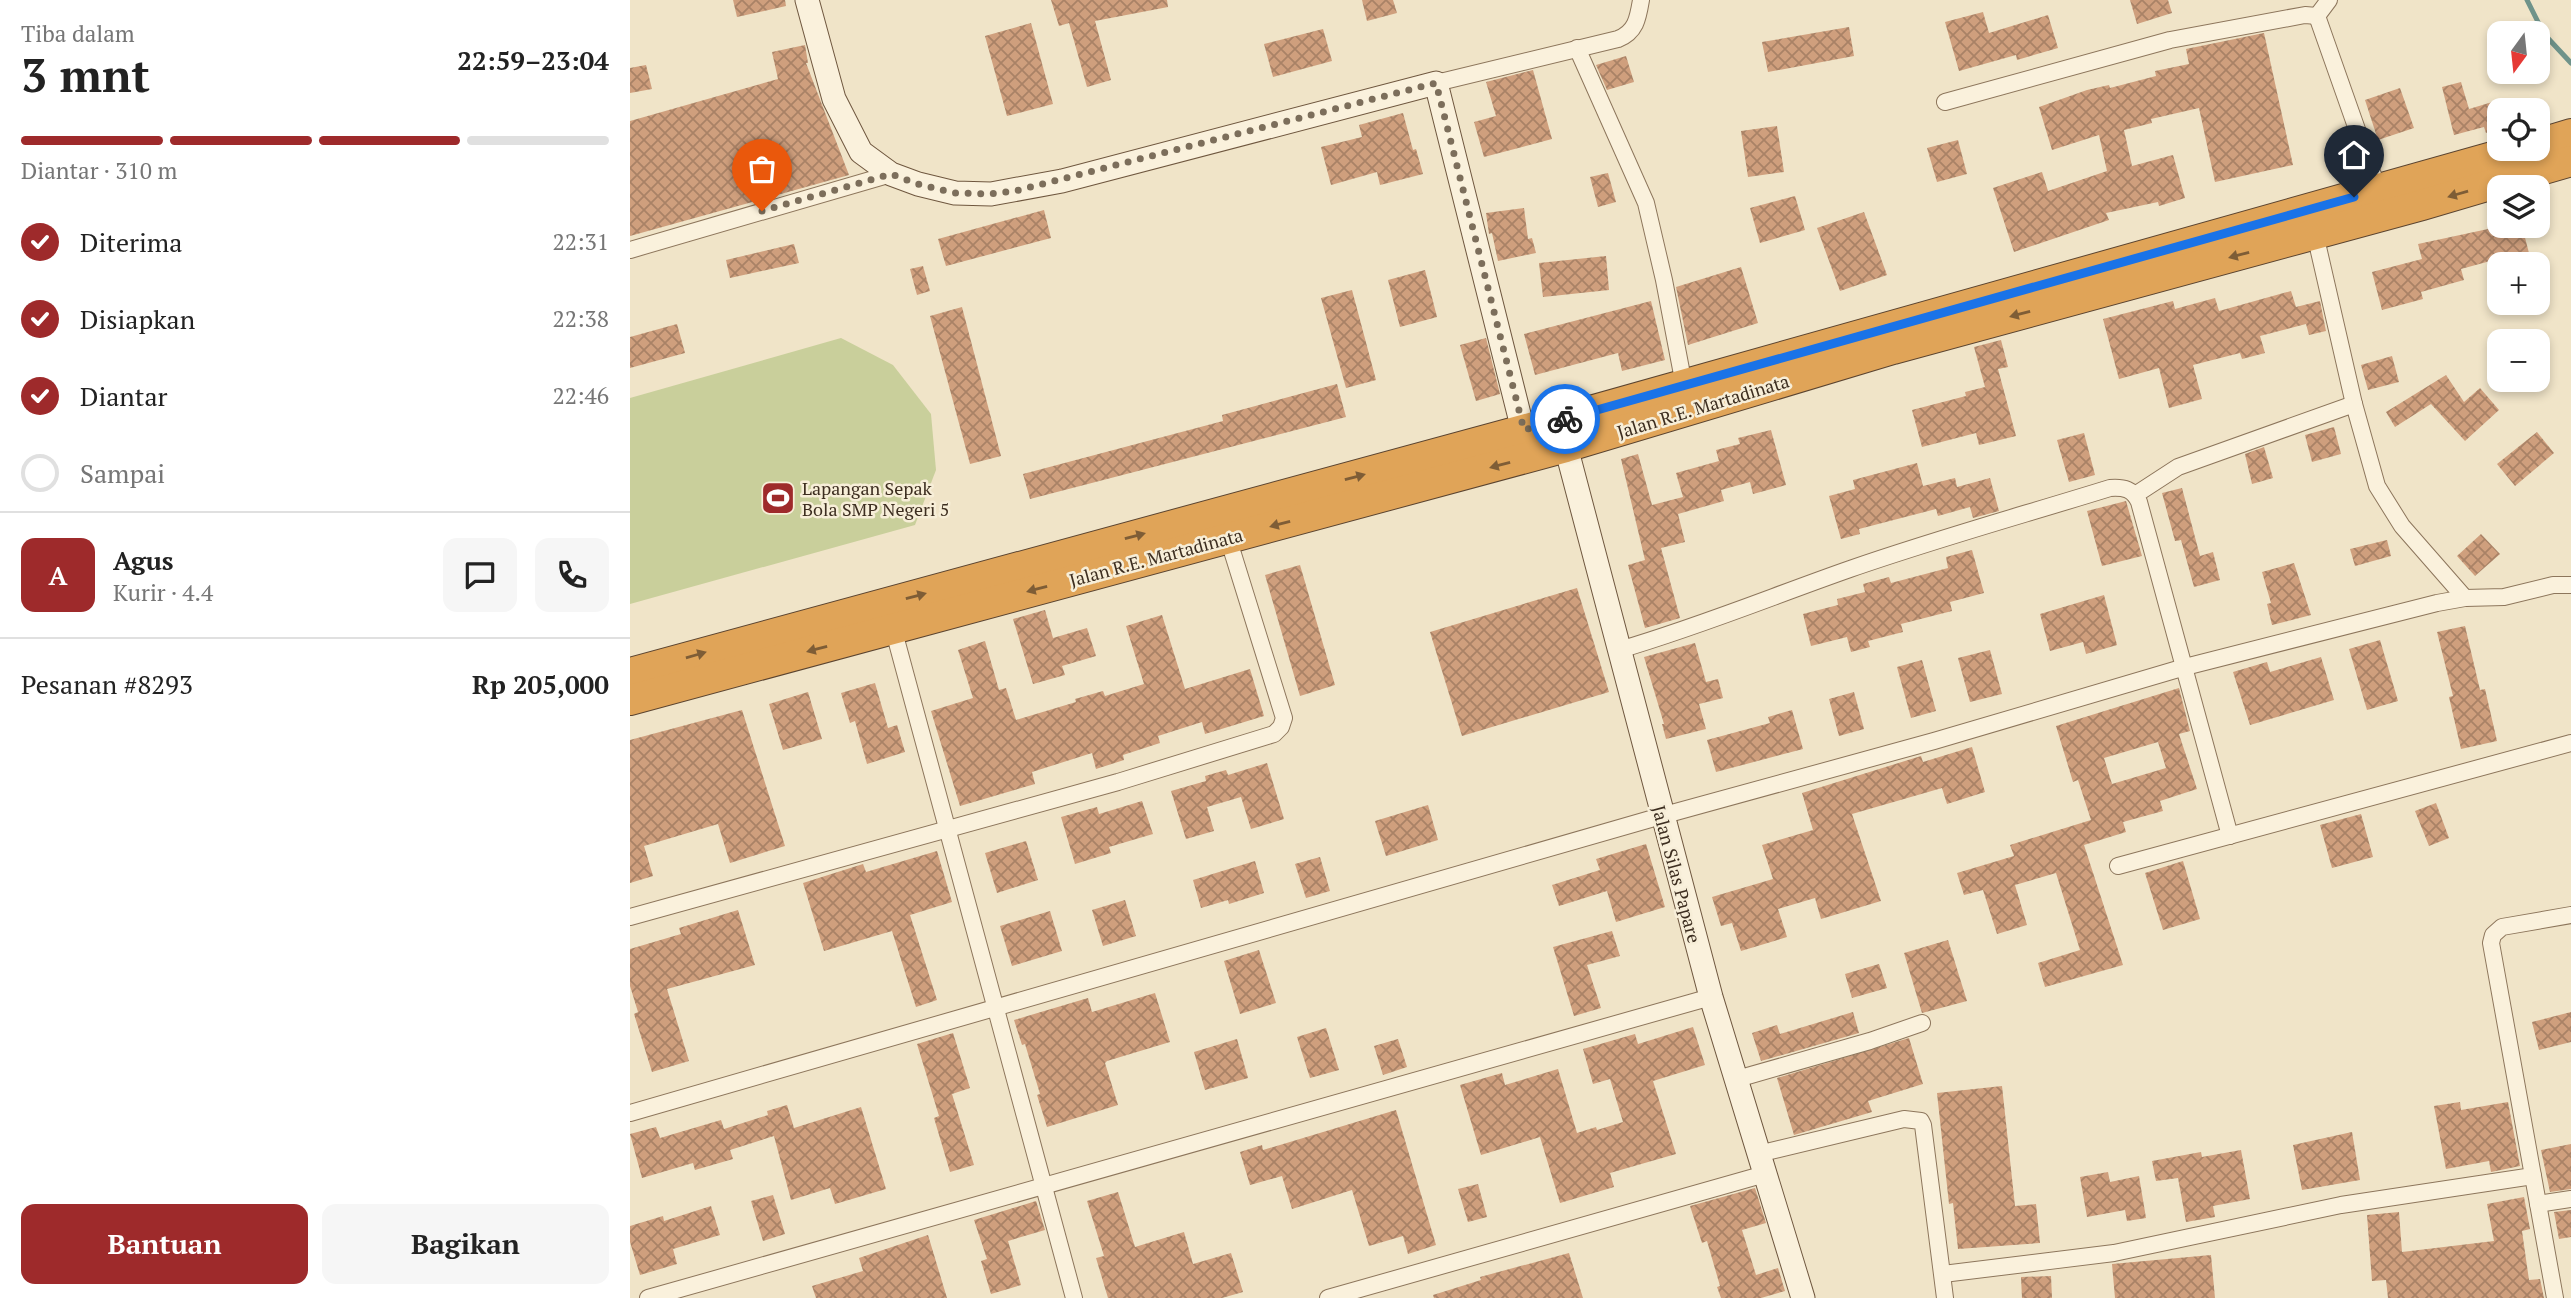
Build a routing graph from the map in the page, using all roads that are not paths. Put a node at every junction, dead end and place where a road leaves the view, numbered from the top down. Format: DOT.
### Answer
graph roads {
  1 [pos="807,0"];
  2 [pos="1641,0"];
  3 [pos="2329,0"];
  4 [pos="2317,16"];
  5 [pos="1577,48"];
  6 [pos="1436,83"];
  7 [pos="1945,102"];
  8 [pos="2571,134"];
  9 [pos="2550,140"];
  10 [pos="2487,159"];
  11 [pos="2571,161"];
  12 [pos="891,174"];
  13 [pos="2378,190"];
  14 [pos="2315,234"];
  15 [pos="630,250"];
  16 [pos="2118,276"];
  17 [pos="1684,385"];
  18 [pos="2354,404"];
  19 [pos="1524,430"];
  20 [pos="1566,447"];
  21 [pos="2135,495"];
  22 [pos="1228,538"];
  23 [pos="2571,584"];
  24 [pos="2465,598"];
  25 [pos="893,628"];
  26 [pos="1619,650"];
  27 [pos="2185,667"];
  28 [pos="630,673"];
  29 [pos="630,700"];
  30 [pos="2571,743"];
  31 [pos="1661,816"];
  32 [pos="946,828"];
  33 [pos="2230,836"];
  34 [pos="2118,866"];
  35 [pos="2571,915"];
  36 [pos="630,917"];
  37 [pos="1711,998"];
  38 [pos="996,1008"];
  39 [pos="1922,1023"];
  40 [pos="1737,1080"];
  41 [pos="630,1113"];
  42 [pos="1761,1164"];
  43 [pos="2533,1176"];
  44 [pos="1044,1186"];
  45 [pos="2571,1199"];
  46 [pos="2538,1204"];
  47 [pos="1944,1274"];
  48 [pos="648,1298"];
  49 [pos="1074,1298"];
  50 [pos="1328,1298"];
  51 [pos="1803,1298"];
  52 [pos="1945,1298"];
  53 [pos="2555,1298"];
  1 -- 12 [label="street"];
  2 -- 5 [label="street"];
  3 -- 4 [label="street"];
  4 -- 7 [label="street"];
  4 -- 13 [label="street"];
  5 -- 6 [label="street"];
  5 -- 17 [label="street"];
  6 -- 12 [label="street"];
  6 -- 19 [label="street"];
  8 -- 9 [label="highway"];
  10 -- 13 [label="highway, Jalan R.E. Martadinata"];
  11 -- 14 [label="highway, Jalan R.E. Martadinata, one-way"];
  12 -- 15 [label="street"];
  13 -- 16 [label="highway, Jalan R.E. Martadinata"];
  14 -- 16 [label="highway, Jalan R.E. Martadinata, one-way"];
  14 -- 18 [label="street"];
  16 -- 17 [label="highway, Jalan R.E. Martadinata"];
  16 -- 20 [label="highway, Jalan R.E. Martadinata, one-way"];
  17 -- 19 [label="highway, Jalan R.E. Martadinata"];
  18 -- 21 [label="street"];
  18 -- 24 [label="street"];
  28 -- 19 [label="highway, Jalan R.E. Martadinata, one-way"];
  20 -- 22 [label="highway, Jalan R.E. Martadinata, one-way"];
  20 -- 26 [label="street, Jalan Silas Papare"];
  21 -- 26 [label="street"];
  21 -- 27 [label="street"];
  22 -- 25 [label="highway, Jalan R.E. Martadinata, one-way"];
  22 -- 32 [label="street"];
  23 -- 24 [label="street"];
  24 -- 27 [label="street"];
  25 -- 29 [label="highway, Jalan R.E. Martadinata, one-way"];
  25 -- 32 [label="street"];
  26 -- 31 [label="street, Jalan Silas Papare"];
  27 -- 31 [label="street"];
  27 -- 33 [label="street"];
  30 -- 33 [label="street"];
  31 -- 37 [label="street, Jalan Silas Papare"];
  31 -- 38 [label="street"];
  32 -- 36 [label="street"];
  32 -- 38 [label="street"];
  33 -- 34 [label="street"];
  35 -- 43 [label="street"];
  37 -- 40 [label="street, Jalan Silas Papare"];
  37 -- 44 [label="street"];
  38 -- 41 [label="street"];
  38 -- 44 [label="street"];
  39 -- 40 [label="street"];
  40 -- 42 [label="street, Jalan Silas Papare"];
  42 -- 47 [label="street"];
  42 -- 50 [label="street"];
  42 -- 51 [label="street, Jalan Silas Papare"];
  43 -- 46 [label="street"];
  43 -- 47 [label="street"];
  44 -- 48 [label="street"];
  44 -- 49 [label="street"];
  45 -- 46 [label="street"];
  46 -- 53 [label="street"];
  47 -- 52 [label="street"];
}
